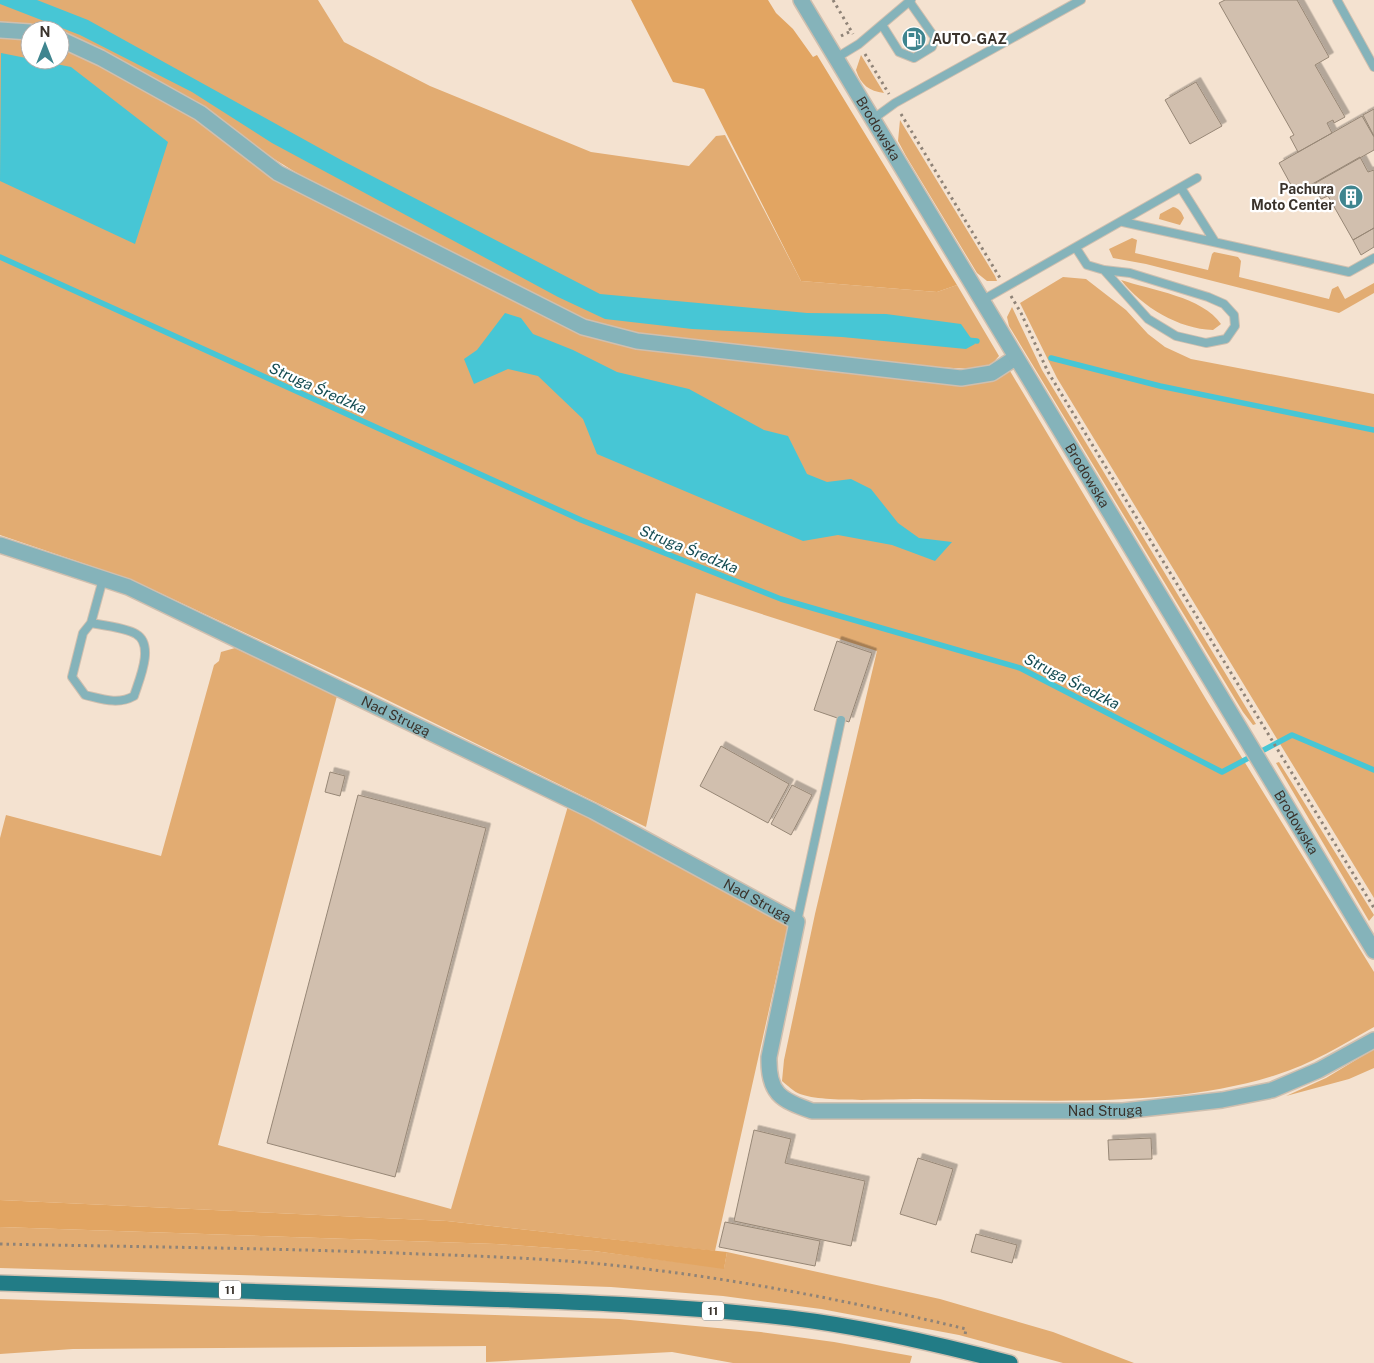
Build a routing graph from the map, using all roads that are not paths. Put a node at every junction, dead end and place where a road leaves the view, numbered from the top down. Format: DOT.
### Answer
graph roads {
  1 [pos="801,0"];
  2 [pos="1081,0"];
  3 [pos="1337,0"];
  4 [pos="910,1"];
  5 [pos="882,25"];
  6 [pos="0,30"];
  7 [pos="20,31"];
  8 [pos="70,44"];
  9 [pos="836,58"];
  10 [pos="1374,67"];
  11 [pos="872,119"];
  12 [pos="1197,178"];
  13 [pos="1181,188"];
  14 [pos="1123,222"];
  15 [pos="1214,242"];
  16 [pos="1076,248"];
  17 [pos="1374,258"];
  18 [pos="1104,270"];
  19 [pos="981,301"];
  20 [pos="1017,361"];
  21 [pos="0,545"];
  22 [pos="103,579"];
  23 [pos="91,623"];
  24 [pos="841,720"];
  25 [pos="797,922"];
  26 [pos="1374,951"];
  27 [pos="1374,1040"];
  28 [pos="0,1283"];
  29 [pos="1010,1363"];
  1 -- 9 [label="street, Brodowska"];
  2 -- 11 [label="lane"];
  3 -- 10 [label="lane"];
  4 -- 5 [label="lane"];
  4 -- 5 [label="lane"];
  5 -- 9 [label="lane"];
  6 -- 7 [label="street"];
  8 -- 20 [label="street"];
  9 -- 11 [label="street, Brodowska"];
  11 -- 19 [label="street, Brodowska"];
  12 -- 13 [label="lane"];
  13 -- 14 [label="lane"];
  13 -- 15 [label="lane"];
  14 -- 15 [label="lane"];
  14 -- 16 [label="lane"];
  15 -- 17 [label="lane"];
  16 -- 18 [label="lane"];
  16 -- 19 [label="lane"];
  18 -- 18 [label="lane"];
  19 -- 20 [label="street, Brodowska"];
  20 -- 26 [label="street, Brodowska"];
  21 -- 22 [label="street, Nad Strugą"];
  22 -- 23 [label="lane"];
  22 -- 25 [label="street, Nad Strugą"];
  23 -- 23 [label="lane"];
  24 -- 25 [label="lane"];
  25 -- 27 [label="street, Nad Strugą"];
  28 -- 29 [label="highway, 11"];
}
